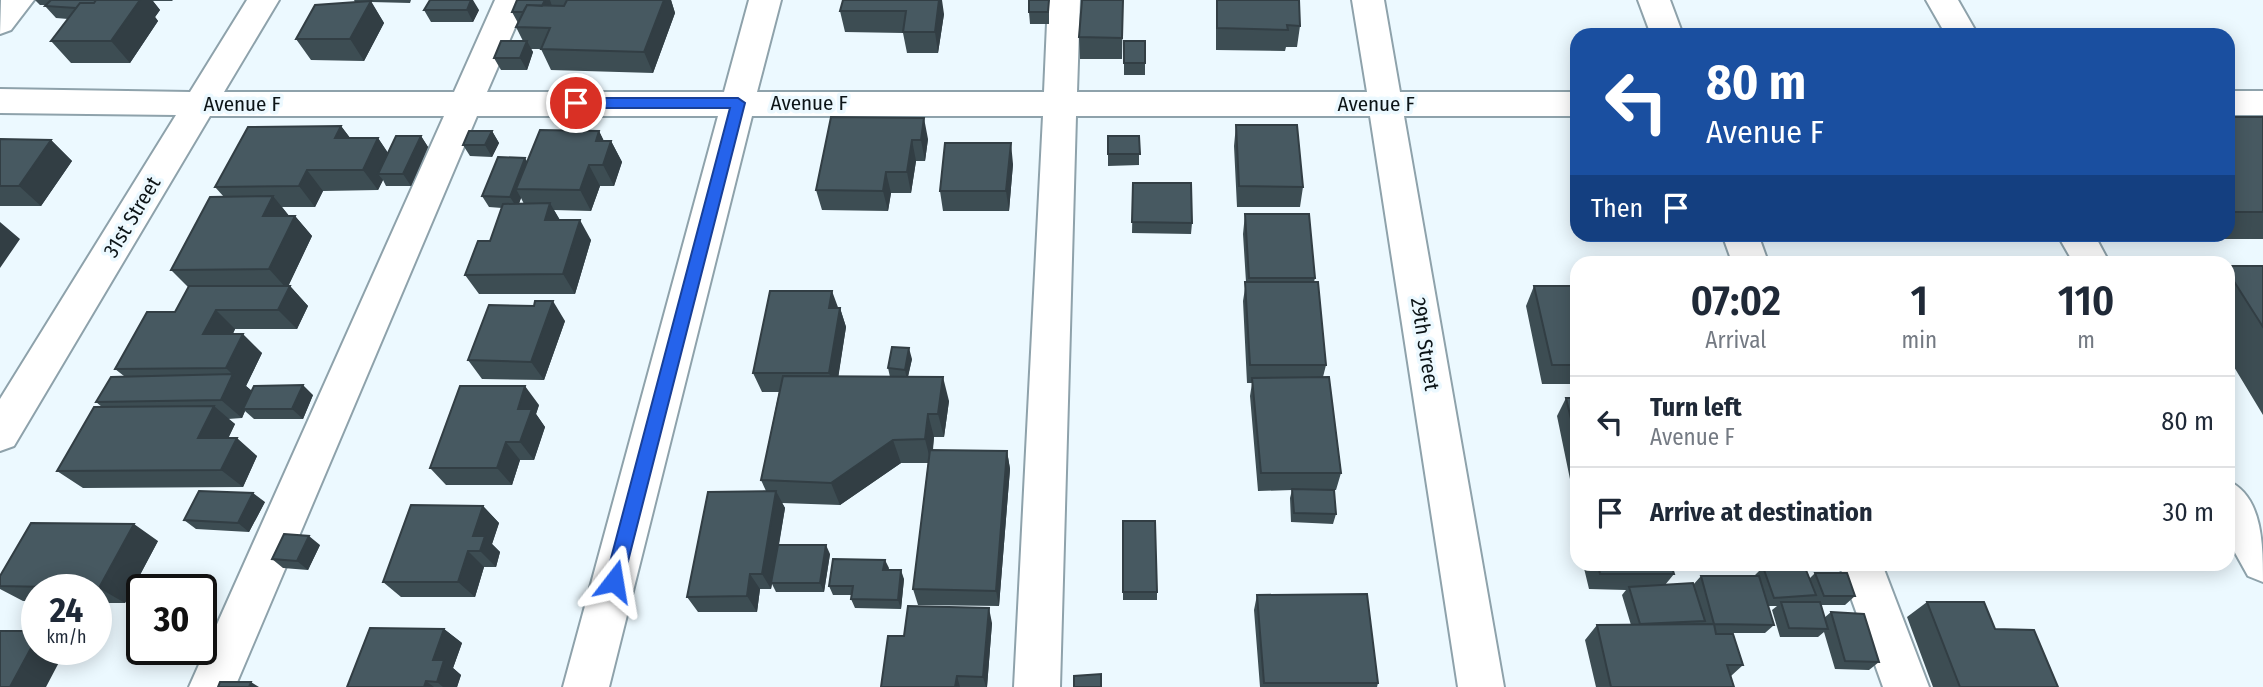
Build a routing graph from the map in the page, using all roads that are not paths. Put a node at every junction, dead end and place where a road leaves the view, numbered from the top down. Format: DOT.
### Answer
graph roads {
  1 [pos="18,0"];
  2 [pos="263,0"];
  3 [pos="511,0"];
  4 [pos="765,0"];
  5 [pos="1064,0"];
  6 [pos="1368,0"];
  7 [pos="1654,0"];
  8 [pos="1942,0"];
  9 [pos="0,23"];
  10 [pos="1664,28"];
  11 [pos="1958,28"];
  12 [pos="0,101"];
  13 [pos="467,103"];
  14 [pos="738,103"];
  15 [pos="2235,103"];
  16 [pos="2263,103"];
  17 [pos="200,104"];
  18 [pos="1060,104"];
  19 [pos="1570,104"];
  20 [pos="1385,105"];
  21 [pos="0,434"];
  22 [pos="2235,512"];
  23 [pos="2263,562"];
  24 [pos="1864,571"];
  25 [pos="212,687"];
  26 [pos="586,687"];
  27 [pos="1037,687"];
  28 [pos="1482,687"];
  29 [pos="1906,687"];
  1 -- 9 [label="street"];
  2 -- 17 [label="street, 31st Street"];
  3 -- 13 [label="street"];
  4 -- 14 [label="street"];
  5 -- 18 [label="street"];
  6 -- 20 [label="street, 29th Street"];
  7 -- 10 [label="street"];
  8 -- 11 [label="street"];
  12 -- 17 [label="street, Avenue F"];
  13 -- 14 [label="street, Avenue F"];
  13 -- 17 [label="street, Avenue F"];
  13 -- 25 [label="street"];
  14 -- 18 [label="street, Avenue F"];
  14 -- 26 [label="street"];
  15 -- 16 [label="street"];
  17 -- 21 [label="street, 31st Street"];
  18 -- 20 [label="street, Avenue F"];
  18 -- 27 [label="street"];
  19 -- 20 [label="street, Avenue F"];
  20 -- 28 [label="street, 29th Street"];
  22 -- 23 [label="street"];
  24 -- 29 [label="street"];
}
